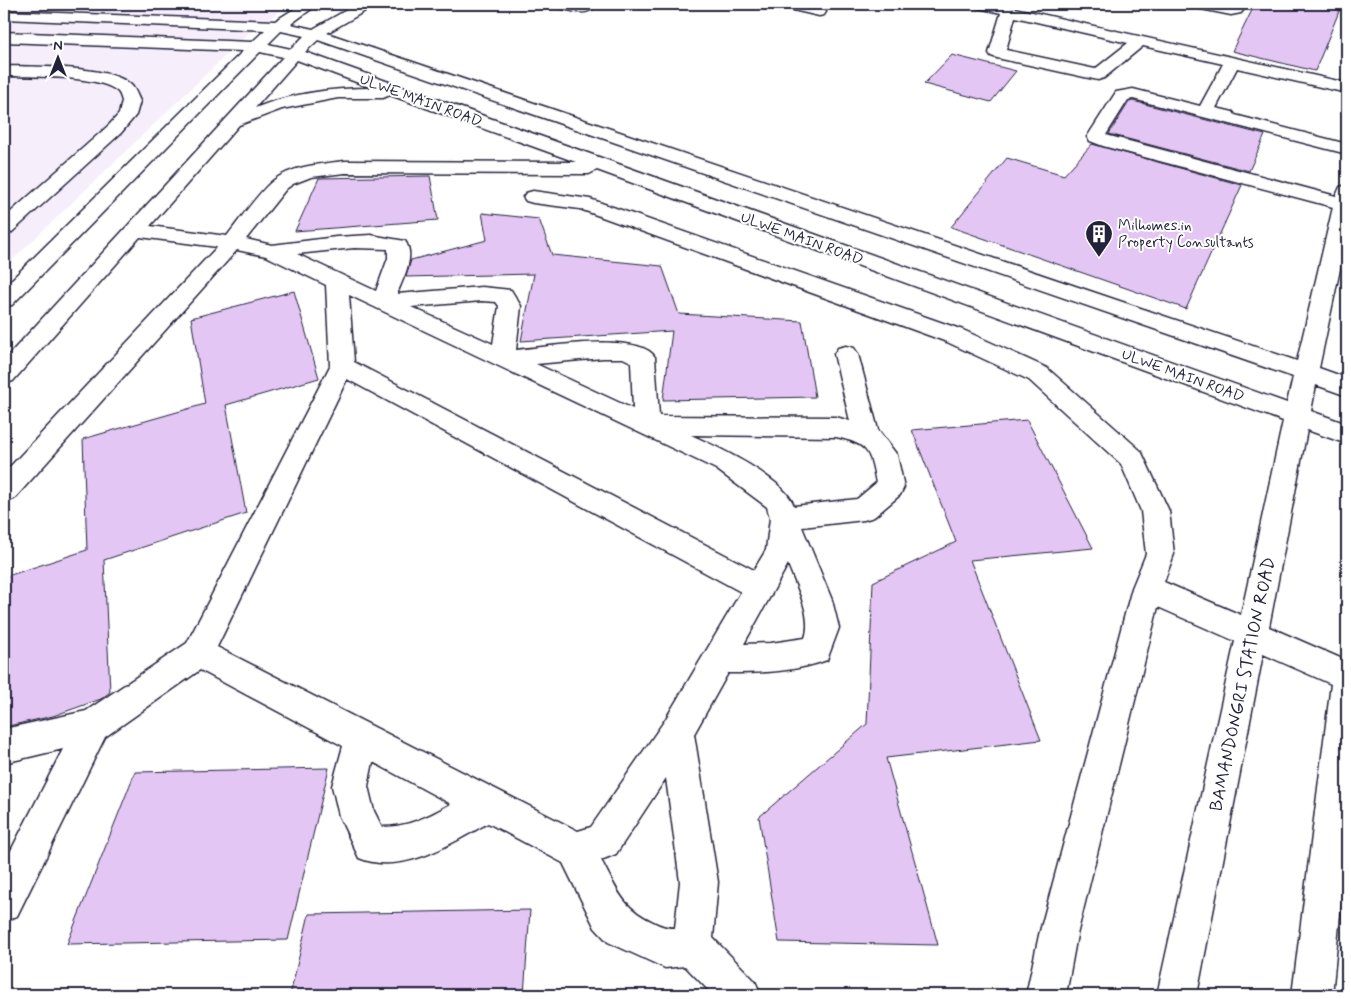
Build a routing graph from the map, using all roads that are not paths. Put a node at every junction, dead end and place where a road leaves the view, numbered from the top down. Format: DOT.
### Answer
graph roads {
  1 [pos="312,4"];
  2 [pos="367,4"];
  3 [pos="562,4"];
  4 [pos="592,4"];
  5 [pos="785,4"];
  6 [pos="979,4"];
  7 [pos="1196,4"];
  8 [pos="1240,4"];
  9 [pos="1009,11"];
  10 [pos="819,12"];
  11 [pos="4,15"];
  12 [pos="278,26"];
  13 [pos="316,34"];
  14 [pos="4,37"];
  15 [pos="1140,40"];
  16 [pos="256,47"];
  17 [pos="294,54"];
  18 [pos="1228,68"];
  19 [pos="4,71"];
  20 [pos="1347,88"];
  21 [pos="1286,89"];
  22 [pos="402,93"];
  23 [pos="231,124"];
  24 [pos="1347,147"];
  25 [pos="608,168"];
  26 [pos="533,197"];
  27 [pos="1345,197"];
  28 [pos="4,229"];
  29 [pos="135,230"];
  30 [pos="232,243"];
  31 [pos="272,251"];
  32 [pos="337,281"];
  33 [pos="4,300"];
  34 [pos="383,302"];
  35 [pos="846,354"];
  36 [pos="503,359"];
  37 [pos="342,366"];
  38 [pos="1306,373"];
  39 [pos="4,375"];
  40 [pos="1347,387"];
  41 [pos="1298,417"];
  42 [pos="647,425"];
  43 [pos="866,434"];
  44 [pos="1347,434"];
  45 [pos="4,491"];
  46 [pos="784,518"];
  47 [pos="760,587"];
  48 [pos="1147,588"];
  49 [pos="1252,633"];
  50 [pos="198,653"];
  51 [pos="719,659"];
  52 [pos="1347,676"];
  53 [pos="1347,684"];
  54 [pos="93,726"];
  55 [pos="677,732"];
  56 [pos="362,739"];
  57 [pos="4,746"];
  58 [pos="487,804"];
  59 [pos="576,850"];
  60 [pos="4,903"];
  61 [pos="693,946"];
  62 [pos="741,995"];
  63 [pos="1046,995"];
  64 [pos="1177,995"];
  65 [pos="1312,995"];
  1 -- 12 [label="street"];
  2 -- 13 [label="street"];
  3 -- 4 [label="street"];
  5 -- 10 [label="street"];
  6 -- 9 [label="street"];
  7 -- 8 [label="street"];
  9 -- 15 [label="street"];
  9 -- 15 [label="street"];
  11 -- 12 [label="street, ULWE MAIN ROAD"];
  12 -- 13 [label="street, ULWE MAIN ROAD"];
  12 -- 16 [label="street"];
  13 -- 17 [label="street"];
  13 -- 38 [label="street, ULWE MAIN ROAD"];
  14 -- 16 [label="street, ULWE MAIN ROAD"];
  15 -- 18 [label="street"];
  16 -- 17 [label="street, ULWE MAIN ROAD"];
  16 -- 33 [label="street"];
  17 -- 22 [label="street, ULWE MAIN ROAD"];
  17 -- 23 [label="street"];
  18 -- 20 [label="street"];
  18 -- 21 [label="street"];
  18 -- 24 [label="street"];
  19 -- 28 [label="street"];
  22 -- 23 [label="street"];
  22 -- 25 [label="street, ULWE MAIN ROAD"];
  23 -- 29 [label="street"];
  24 -- 27 [label="street"];
  25 -- 30 [label="street"];
  25 -- 41 [label="street, ULWE MAIN ROAD"];
  26 -- 48 [label="street"];
  27 -- 38 [label="street, BAMANDONGRI STATION ROAD"];
  29 -- 30 [label="street"];
  29 -- 39 [label="street"];
  30 -- 31 [label="street"];
  30 -- 45 [label="street"];
  31 -- 32 [label="street"];
  31 -- 34 [label="street"];
  32 -- 34 [label="street"];
  32 -- 37 [label="street"];
  34 -- 36 [label="street"];
  34 -- 36 [label="street"];
  35 -- 43 [label="street"];
  36 -- 42 [label="street"];
  36 -- 42 [label="street"];
  37 -- 47 [label="street"];
  37 -- 50 [label="street"];
  38 -- 40 [label="street, ULWE MAIN ROAD"];
  38 -- 41 [label="street, BAMANDONGRI STATION ROAD"];
  41 -- 44 [label="street, ULWE MAIN ROAD"];
  41 -- 49 [label="street, BAMANDONGRI STATION ROAD"];
  42 -- 43 [label="street"];
  42 -- 46 [label="street"];
  43 -- 46 [label="street"];
  46 -- 47 [label="street"];
  46 -- 51 [label="street"];
  47 -- 51 [label="street"];
  48 -- 49 [label="street"];
  48 -- 63 [label="street"];
  49 -- 52 [label="street"];
  49 -- 64 [label="street, BAMANDONGRI STATION ROAD"];
  50 -- 54 [label="street"];
  50 -- 56 [label="street"];
  51 -- 55 [label="street"];
  53 -- 65 [label="street"];
  54 -- 57 [label="street"];
  54 -- 60 [label="street"];
  55 -- 59 [label="street"];
  55 -- 61 [label="street"];
  56 -- 58 [label="street"];
  56 -- 58 [label="street"];
  58 -- 59 [label="street"];
  59 -- 61 [label="street"];
  61 -- 62 [label="street"];
}
